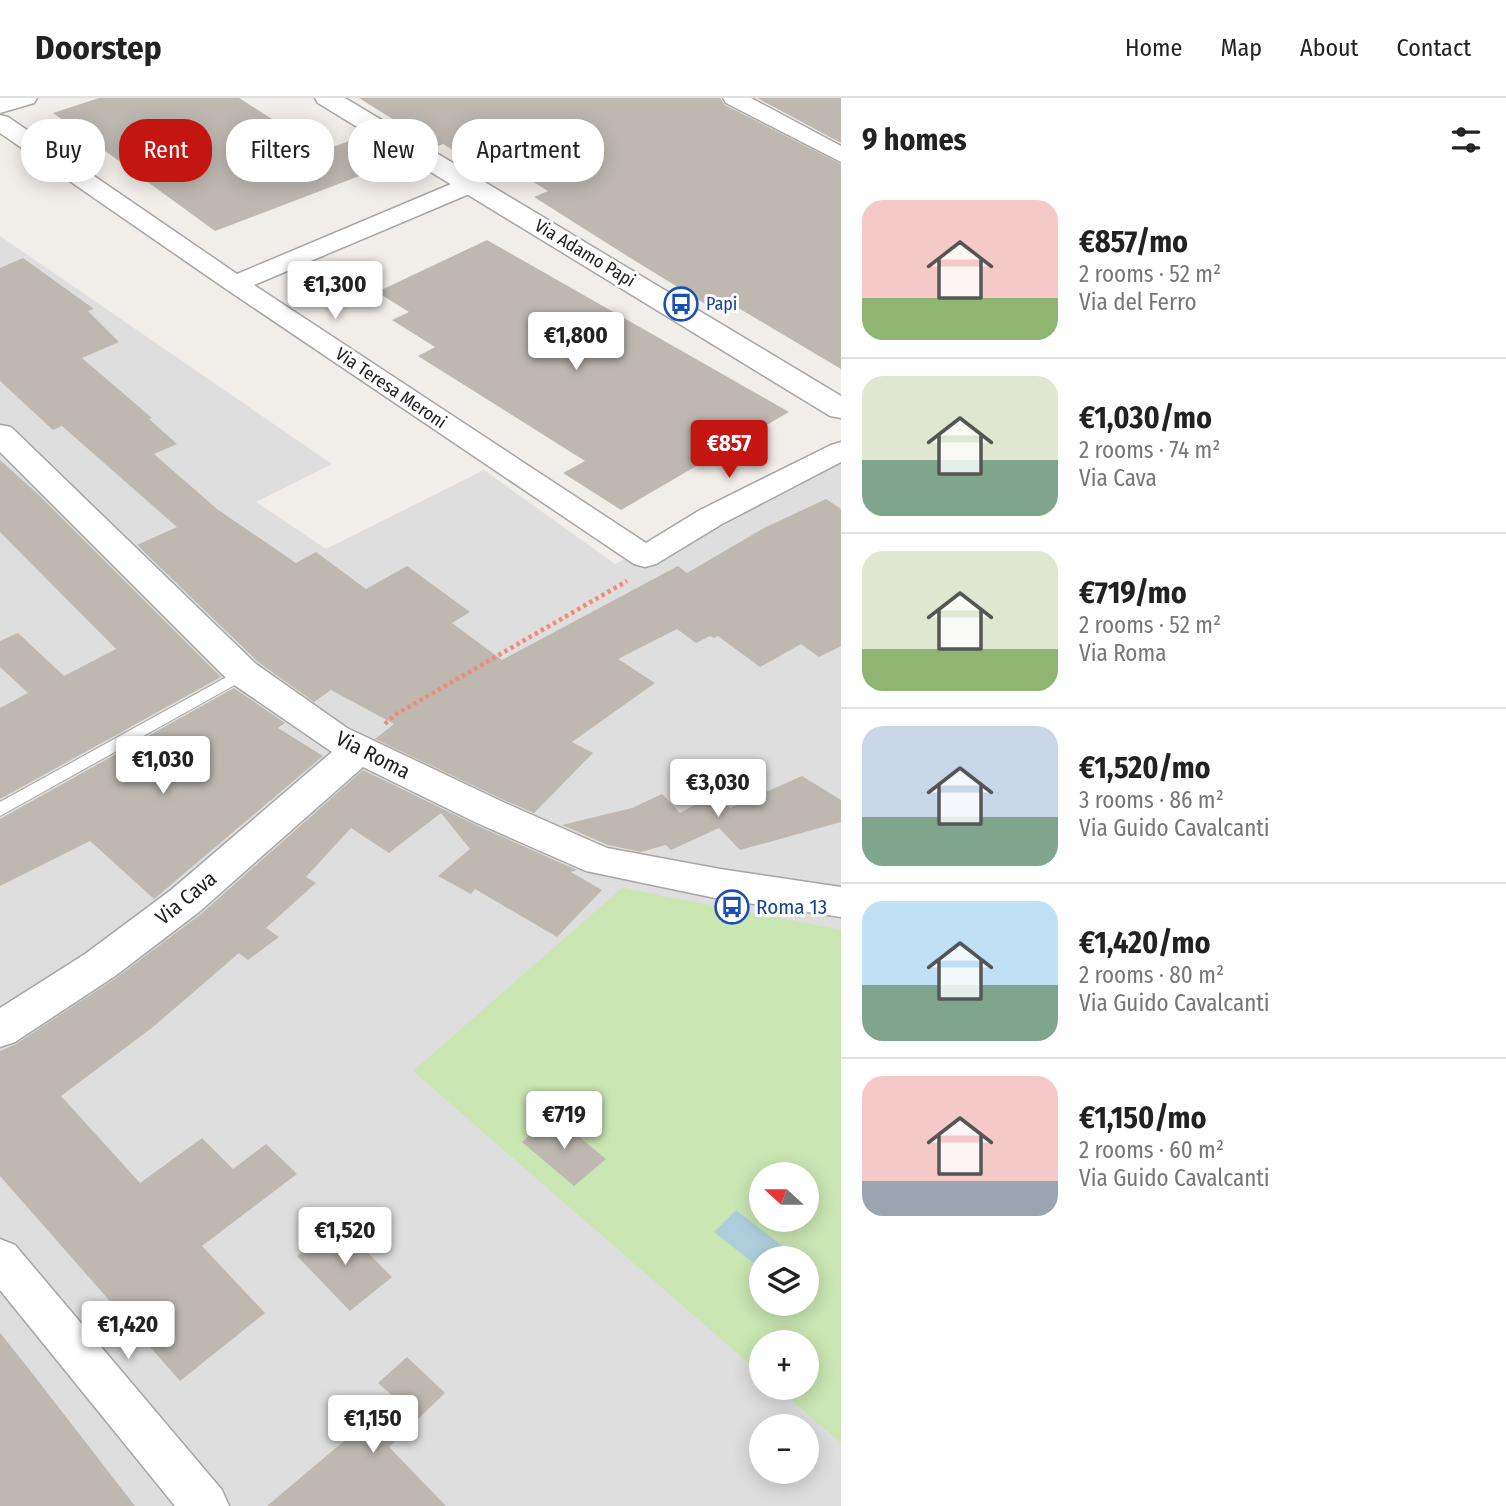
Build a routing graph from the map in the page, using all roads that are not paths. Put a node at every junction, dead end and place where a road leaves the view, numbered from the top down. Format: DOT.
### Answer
graph roads {
  1 [pos="25,98"];
  2 [pos="327,98"];
  3 [pos="734,98"];
  4 [pos="0,106"];
  5 [pos="0,122"];
  6 [pos="841,155"];
  7 [pos="472,184"];
  8 [pos="235,284"];
  9 [pos="841,409"];
  10 [pos="0,434"];
  11 [pos="841,451"];
  12 [pos="243,673"];
  13 [pos="359,749"];
  14 [pos="0,810"];
  15 [pos="841,902"];
  16 [pos="0,1030"];
  17 [pos="0,1258"];
  18 [pos="205,1506"];
  1 -- 4 [label="street"];
  2 -- 7 [label="street, Via Adamo Papi"];
  3 -- 6 [label="street"];
  5 -- 8 [label="street, Via Teresa Meroni"];
  7 -- 8 [label="street"];
  7 -- 9 [label="street, Via Adamo Papi"];
  8 -- 11 [label="street, Via Teresa Meroni"];
  10 -- 12 [label="street, Via Roma"];
  12 -- 13 [label="street, Via Roma"];
  12 -- 14 [label="lane"];
  13 -- 15 [label="street, Via Roma"];
  13 -- 16 [label="street, Via Cava"];
  17 -- 18 [label="street"];
}
